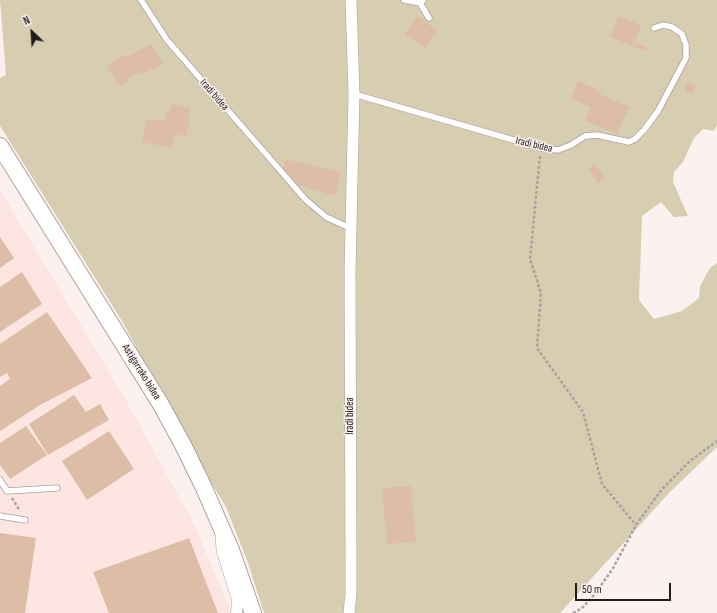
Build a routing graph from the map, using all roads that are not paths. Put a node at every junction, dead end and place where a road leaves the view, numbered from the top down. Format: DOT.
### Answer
graph roads {
  1 [pos="141,0"];
  2 [pos="351,0"];
  3 [pos="404,0"];
  4 [pos="422,2"];
  5 [pos="429,18"];
  6 [pos="654,28"];
  7 [pos="354,94"];
  8 [pos="0,146"];
  9 [pos="350,228"];
  10 [pos="0,480"];
  11 [pos="57,488"];
  12 [pos="0,516"];
  13 [pos="25,520"];
  14 [pos="221,525"];
  15 [pos="347,610"];
  16 [pos="236,613"];
  17 [pos="253,613"];
  1 -- 9 [label="lane, Iradi bidea"];
  2 -- 7 [label="street, Iradi bidea"];
  3 -- 4 [label="lane"];
  4 -- 5 [label="lane"];
  6 -- 7 [label="lane, Iradi bidea"];
  7 -- 9 [label="street, Iradi bidea"];
  8 -- 14 [label="main road, Astigarrako bidea"];
  9 -- 15 [label="street, Iradi bidea"];
  10 -- 11 [label="lane"];
  12 -- 13 [label="lane"];
  14 -- 16 [label="street"];
  14 -- 17 [label="main road, Astigarrako bidea"];
}
